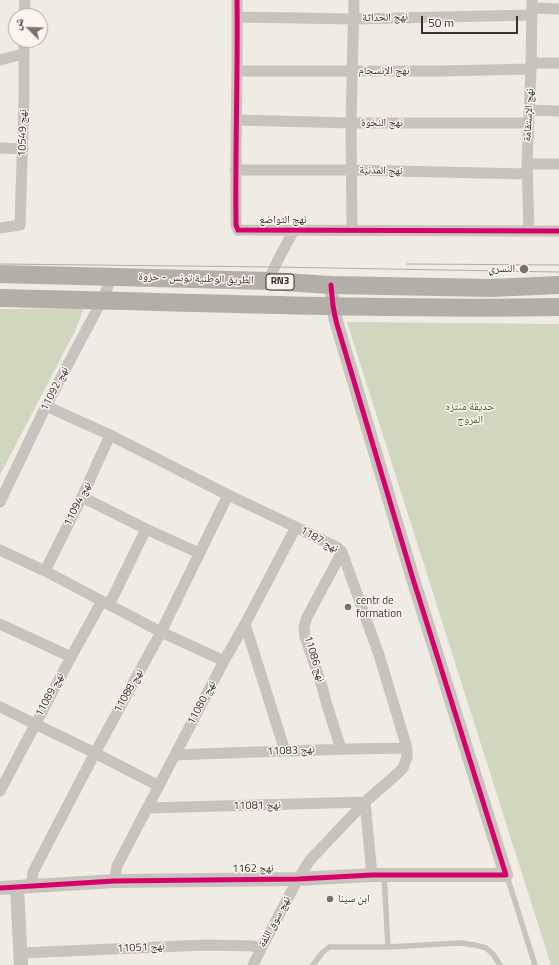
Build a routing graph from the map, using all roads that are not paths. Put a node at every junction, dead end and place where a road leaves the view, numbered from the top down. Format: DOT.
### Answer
graph roads {
  1 [pos="237,0"];
  2 [pos="354,0"];
  3 [pos="532,8"];
  4 [pos="559,9"];
  5 [pos="237,17"];
  6 [pos="354,19"];
  7 [pos="23,48"];
  8 [pos="23,54"];
  9 [pos="0,60"];
  10 [pos="559,63"];
  11 [pos="531,66"];
  12 [pos="237,71"];
  13 [pos="352,71"];
  14 [pos="529,110"];
  15 [pos="559,111"];
  16 [pos="236,120"];
  17 [pos="351,123"];
  18 [pos="528,123"];
  19 [pos="0,148"];
  20 [pos="22,150"];
  21 [pos="559,164"];
  22 [pos="527,169"];
  23 [pos="235,170"];
  24 [pos="351,170"];
  25 [pos="0,228"];
  26 [pos="294,230"];
  27 [pos="352,230"];
  28 [pos="529,230"];
  29 [pos="559,231"];
  30 [pos="0,274"];
  31 [pos="112,277"];
  32 [pos="268,281"];
  33 [pos="331,285"];
  34 [pos="559,285"];
  35 [pos="0,298"];
  36 [pos="102,300"];
  37 [pos="333,306"];
  38 [pos="559,307"];
  39 [pos="46,406"];
  40 [pos="110,435"];
  41 [pos="228,495"];
  42 [pos="82,497"];
  43 [pos="0,502"];
  44 [pos="296,526"];
  45 [pos="146,529"];
  46 [pos="0,550"];
  47 [pos="342,552"];
  48 [pos="199,553"];
  49 [pos="45,571"];
  50 [pos="106,603"];
  51 [pos="0,624"];
  52 [pos="245,624"];
  53 [pos="161,632"];
  54 [pos="71,657"];
  55 [pos="224,661"];
  56 [pos="0,707"];
  57 [pos="35,724"];
  58 [pos="407,748"];
  59 [pos="341,749"];
  60 [pos="285,751"];
  61 [pos="95,752"];
  62 [pos="174,755"];
  63 [pos="159,786"];
  64 [pos="0,791"];
  65 [pos="365,802"];
  66 [pos="148,808"];
  67 [pos="378,875"];
  68 [pos="506,875"];
  69 [pos="298,878"];
  70 [pos="114,881"];
  71 [pos="31,886"];
  72 [pos="17,887"];
  73 [pos="0,888"];
  74 [pos="388,947"];
  75 [pos="261,949"];
  76 [pos="21,959"];
  77 [pos="253,965"];
  78 [pos="313,965"];
  79 [pos="500,965"];
  80 [pos="534,965"];
  1 -- 5 [label="street, نهج التواضع"];
  2 -- 6 [label="street"];
  3 -- 4 [label="street, نهج الحداثة"];
  3 -- 6 [label="street, نهج الحداثة"];
  3 -- 11 [label="street, نهج الإستقامة"];
  5 -- 6 [label="street, نهج الحداثة"];
  5 -- 12 [label="street, نهج التواضع"];
  6 -- 13 [label="street"];
  7 -- 8 [label="street, نهج 10549"];
  8 -- 9 [label="street"];
  8 -- 20 [label="street, نهج 10549"];
  10 -- 11 [label="street, نهج الإنسجام"];
  11 -- 13 [label="street, نهج الإنسجام"];
  11 -- 14 [label="street, نهج الإستقامة"];
  12 -- 13 [label="street, نهج الإنسجام"];
  12 -- 16 [label="street, نهج التواضع"];
  13 -- 17 [label="street"];
  14 -- 15 [label="street"];
  14 -- 18 [label="street, نهج الإستقامة"];
  16 -- 17 [label="street, نهج النخوة"];
  16 -- 23 [label="street, نهج التواضع"];
  17 -- 18 [label="street, نهج النخوة"];
  17 -- 24 [label="street"];
  18 -- 22 [label="street, نهج الإستقامة"];
  19 -- 20 [label="street"];
  20 -- 25 [label="street, نهج 10549"];
  21 -- 22 [label="street, نهج المدنية"];
  22 -- 24 [label="street, نهج المدنية"];
  22 -- 28 [label="street, نهج الإستقامة"];
  23 -- 24 [label="street, نهج المدنية"];
  23 -- 26 [label="street, نهج التواضع"];
  24 -- 27 [label="street"];
  26 -- 27 [label="street, نهج التواضع"];
  26 -- 32 [label="street"];
  27 -- 28 [label="street, نهج التواضع"];
  28 -- 29 [label="street, نهج التواضع"];
  30 -- 31 [label="highway, الطريق الوطنية تونس - حزوة / RN3"];
  31 -- 32 [label="highway, الطريق الوطنية تونس - حزوة / RN3"];
  31 -- 36 [label="street, نهج 11092"];
  32 -- 33 [label="highway, الطريق الوطنية تونس - حزوة / RN3"];
  33 -- 34 [label="highway, الطريق الوطنية تونس - حزوة / RN3"];
  33 -- 37 [label="street"];
  35 -- 36 [label="highway, RN3"];
  36 -- 37 [label="highway, RN3"];
  36 -- 39 [label="street, نهج 11092"];
  37 -- 38 [label="highway, RN3"];
  37 -- 68 [label="street"];
  39 -- 40 [label="street, نهج 1187"];
  39 -- 43 [label="street, نهج 11092"];
  40 -- 41 [label="street, نهج 1187"];
  40 -- 42 [label="street, نهج 11094"];
  41 -- 44 [label="street, نهج 1187"];
  41 -- 48 [label="street, نهج 11088"];
  42 -- 45 [label="street"];
  42 -- 49 [label="street, نهج 11094"];
  44 -- 47 [label="street, نهج 1187"];
  44 -- 52 [label="street, نهج 11080"];
  45 -- 48 [label="street"];
  45 -- 50 [label="street, نهج 11089"];
  46 -- 49 [label="street"];
  47 -- 58 [label="street, نهج 1187"];
  47 -- 59 [label="street, نهج 11086"];
  48 -- 53 [label="street, نهج 11088"];
  49 -- 50 [label="street"];
  50 -- 53 [label="street"];
  50 -- 54 [label="street, نهج 11089"];
  51 -- 54 [label="street"];
  52 -- 55 [label="street, نهج 11080"];
  52 -- 60 [label="street"];
  53 -- 55 [label="street"];
  53 -- 61 [label="street, نهج 11088"];
  54 -- 57 [label="street, نهج 11089"];
  55 -- 62 [label="street, نهج 11080"];
  56 -- 57 [label="street"];
  57 -- 61 [label="street"];
  57 -- 64 [label="street, نهج 11089"];
  58 -- 59 [label="street, نهج 11083"];
  58 -- 65 [label="street, نهج 1187"];
  59 -- 60 [label="street, نهج 11083"];
  60 -- 62 [label="street, نهج 11083"];
  61 -- 63 [label="street"];
  61 -- 71 [label="street, نهج 11088"];
  62 -- 63 [label="street, نهج 11080"];
  63 -- 66 [label="street, نهج 11080"];
  65 -- 66 [label="street, نهج 11081"];
  65 -- 67 [label="street"];
  65 -- 69 [label="street, نهج 1187"];
  66 -- 70 [label="street, نهج 11080"];
  67 -- 68 [label="street, نهج 1162"];
  67 -- 69 [label="street, نهج 1162"];
  67 -- 74 [label="lane"];
  68 -- 80 [label="lane"];
  69 -- 70 [label="street, نهج 1162"];
  69 -- 75 [label="street, نهج سوق اللفة"];
  70 -- 71 [label="street, نهج 1162"];
  71 -- 72 [label="street, نهج 1162"];
  72 -- 73 [label="street, نهج 1162"];
  72 -- 76 [label="street"];
  74 -- 78 [label="lane"];
  74 -- 79 [label="lane"];
  75 -- 76 [label="street, نهج 11051"];
  75 -- 77 [label="street, نهج سوق اللفة"];
}
